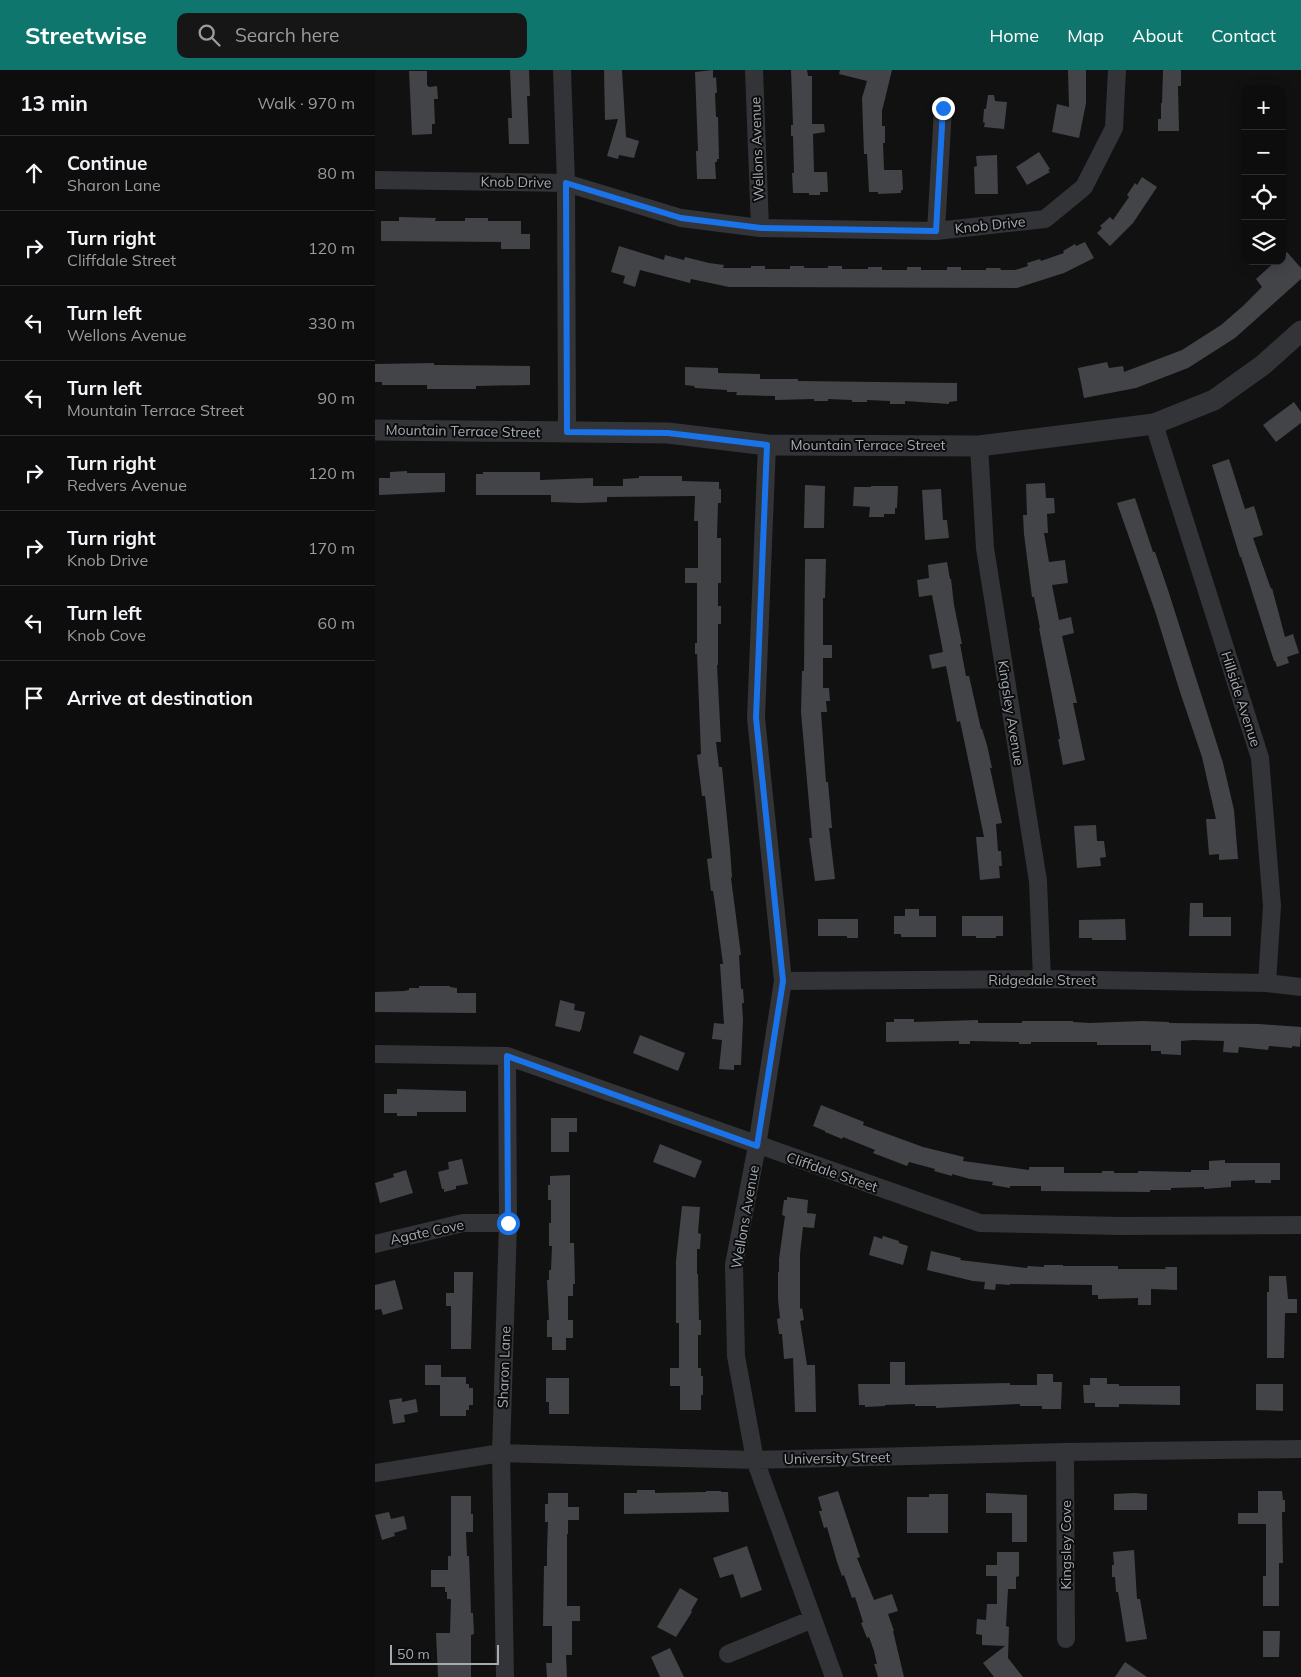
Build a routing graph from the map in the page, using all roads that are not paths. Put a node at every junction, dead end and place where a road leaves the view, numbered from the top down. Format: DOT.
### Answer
graph roads {
  1 [pos="562,70"];
  2 [pos="754,70"];
  3 [pos="1117,70"];
  4 [pos="943,108"];
  5 [pos="375,180"];
  6 [pos="566,183"];
  7 [pos="761,228"];
  8 [pos="936,231"];
  9 [pos="1301,331"];
  10 [pos="1154,424"];
  11 [pos="375,430"];
  12 [pos="567,432"];
  13 [pos="767,445"];
  14 [pos="979,446"];
  15 [pos="1042,979"];
  16 [pos="783,981"];
  17 [pos="1267,983"];
  18 [pos="1301,986"];
  19 [pos="375,1054"];
  20 [pos="507,1056"];
  21 [pos="757,1146"];
  22 [pos="508,1223"];
  23 [pos="1301,1225"];
  24 [pos="375,1244"];
  25 [pos="1301,1449"];
  26 [pos="1065,1452"];
  27 [pos="501,1453"];
  28 [pos="755,1460"];
  29 [pos="375,1474"];
  30 [pos="813,1619"];
  31 [pos="1066,1638"];
  32 [pos="728,1654"];
  33 [pos="505,1677"];
  34 [pos="835,1677"];
  1 -- 6 [label="street"];
  2 -- 7 [label="street, Wellons Avenue"];
  3 -- 8 [label="street, Knob Drive"];
  4 -- 8 [label="street"];
  5 -- 6 [label="street, Knob Drive"];
  6 -- 7 [label="street, Knob Drive"];
  6 -- 12 [label="street"];
  7 -- 8 [label="street, Knob Drive"];
  9 -- 10 [label="street, Mountain Terrace Street"];
  10 -- 14 [label="street, Mountain Terrace Street"];
  10 -- 17 [label="street, Hillside Avenue"];
  11 -- 12 [label="street, Mountain Terrace Street"];
  12 -- 13 [label="street, Mountain Terrace Street"];
  13 -- 14 [label="street, Mountain Terrace Street"];
  13 -- 16 [label="street, Wellons Avenue"];
  14 -- 15 [label="street, Kingsley Avenue"];
  15 -- 16 [label="street, Ridgedale Street"];
  15 -- 17 [label="street, Ridgedale Street"];
  16 -- 21 [label="street, Wellons Avenue"];
  17 -- 18 [label="street, Ridgedale Street"];
  19 -- 20 [label="street, Cliffdale Street"];
  20 -- 21 [label="street, Cliffdale Street"];
  20 -- 22 [label="street, Sharon Lane"];
  21 -- 23 [label="street, Cliffdale Street"];
  21 -- 28 [label="street, Wellons Avenue"];
  22 -- 24 [label="street, Agate Cove"];
  22 -- 27 [label="street, Sharon Lane"];
  25 -- 26 [label="street, University Street"];
  26 -- 28 [label="street, University Street"];
  26 -- 31 [label="street, Kingsley Cove"];
  27 -- 28 [label="street, University Street"];
  27 -- 29 [label="street, University Street"];
  27 -- 33 [label="street, Sharon Lane"];
  28 -- 30 [label="street, Wellons Avenue"];
  30 -- 32 [label="street"];
  30 -- 34 [label="street, Wellons Avenue"];
}
